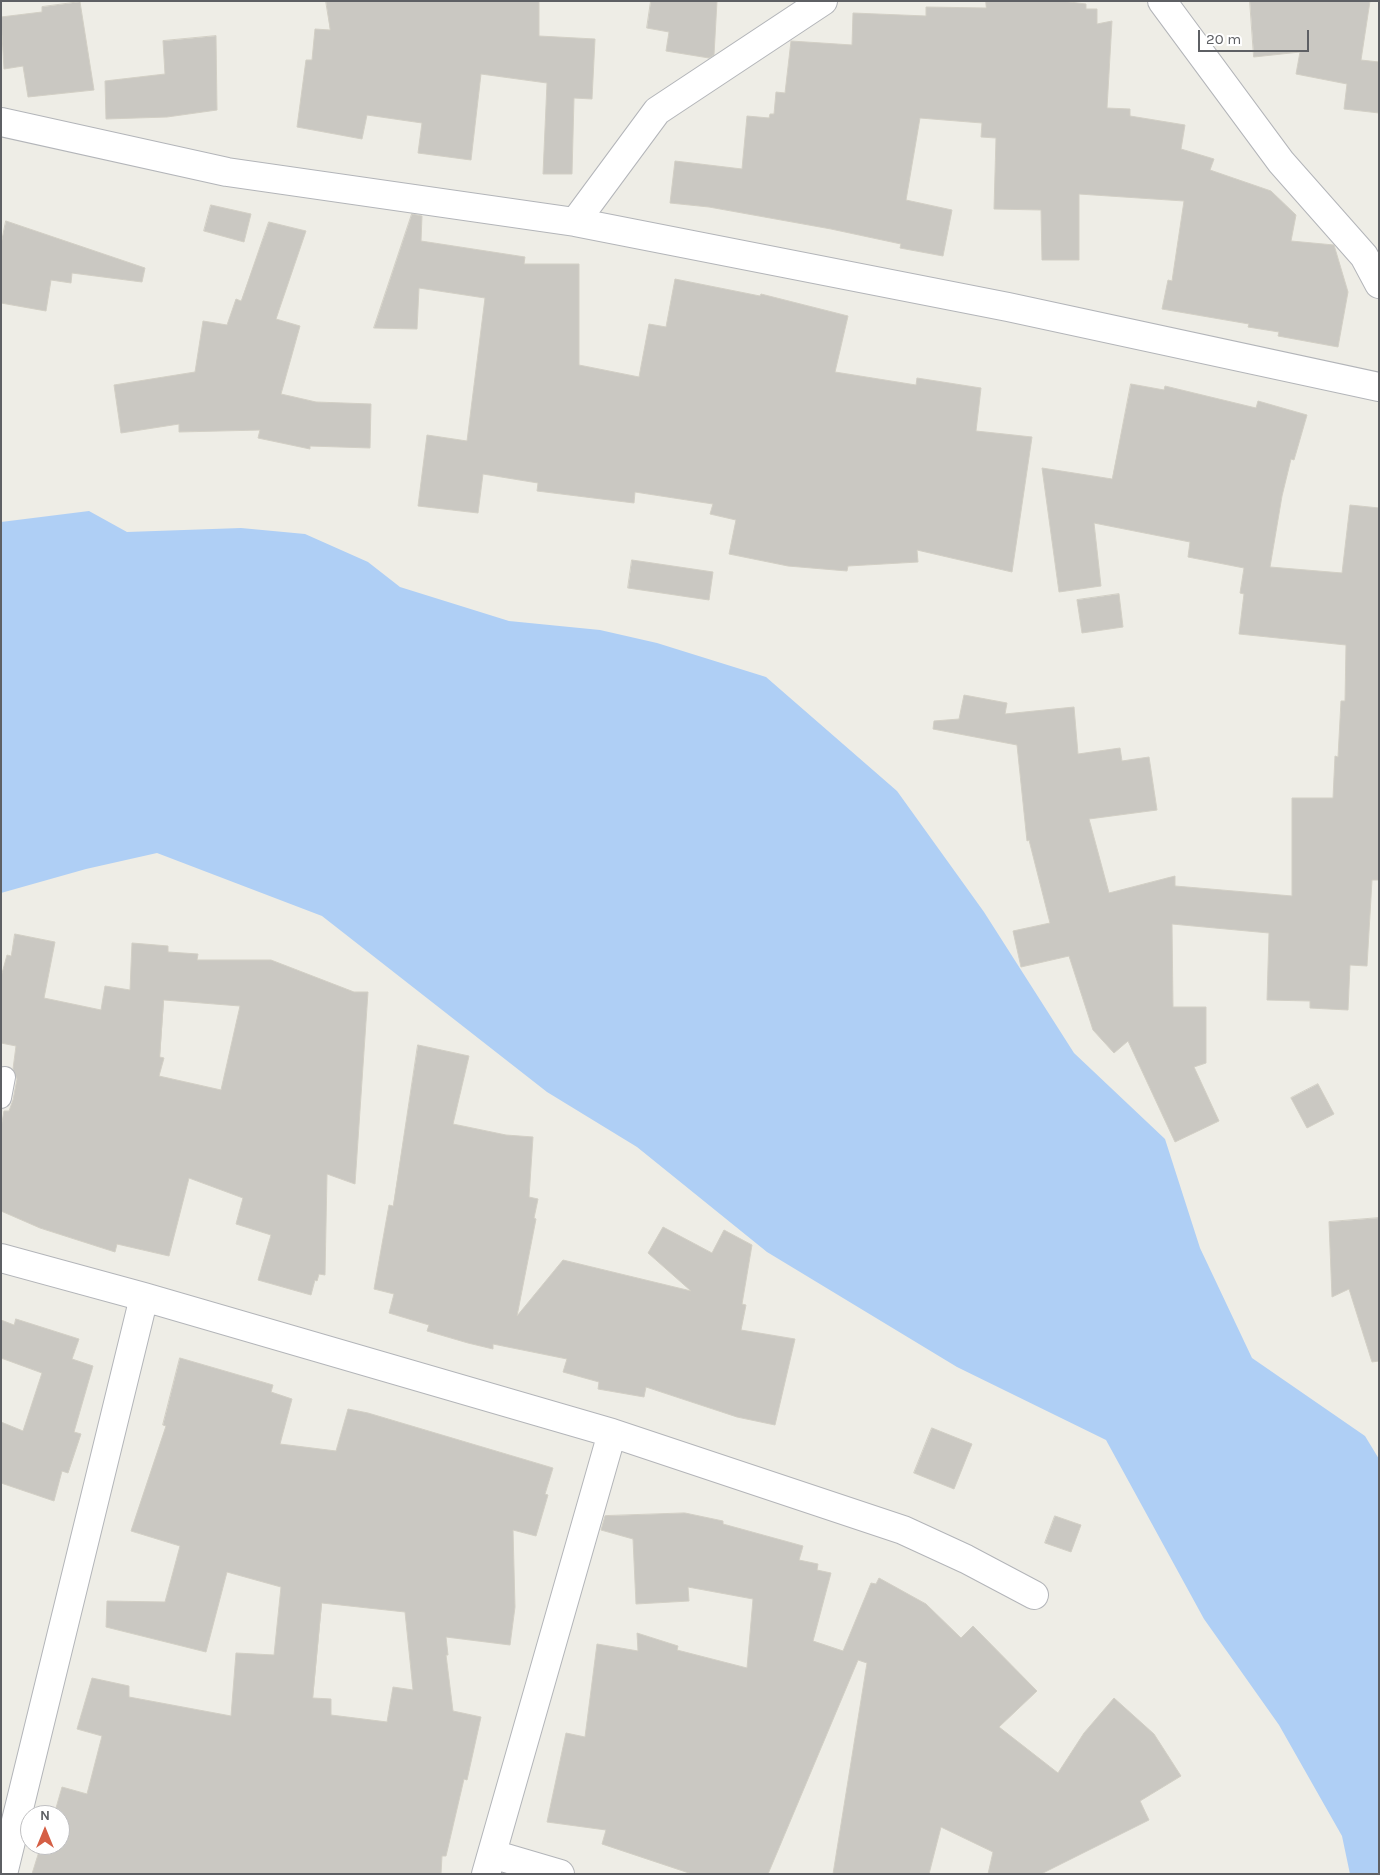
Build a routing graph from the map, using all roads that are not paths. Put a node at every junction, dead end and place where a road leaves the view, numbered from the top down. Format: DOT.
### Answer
graph roads {
  1 [pos="823,1"];
  2 [pos="1162,1"];
  3 [pos="1,122"];
  4 [pos="575,222"];
  5 [pos="1379,284"];
  6 [pos="1379,388"];
  7 [pos="5,1077"];
  8 [pos="1,1098"];
  9 [pos="1,1258"];
  10 [pos="144,1297"];
  11 [pos="612,1433"];
  12 [pos="1034,1595"];
  13 [pos="489,1864"];
  14 [pos="3,1874"];
  15 [pos="560,1874"];
  1 -- 4 [label="street"];
  2 -- 5 [label="street"];
  3 -- 4 [label="street"];
  4 -- 6 [label="street"];
  7 -- 8 [label="lane"];
  9 -- 10 [label="street"];
  10 -- 11 [label="street"];
  10 -- 14 [label="street"];
  11 -- 12 [label="street"];
  11 -- 13 [label="street"];
  13 -- 15 [label="street"];
}
